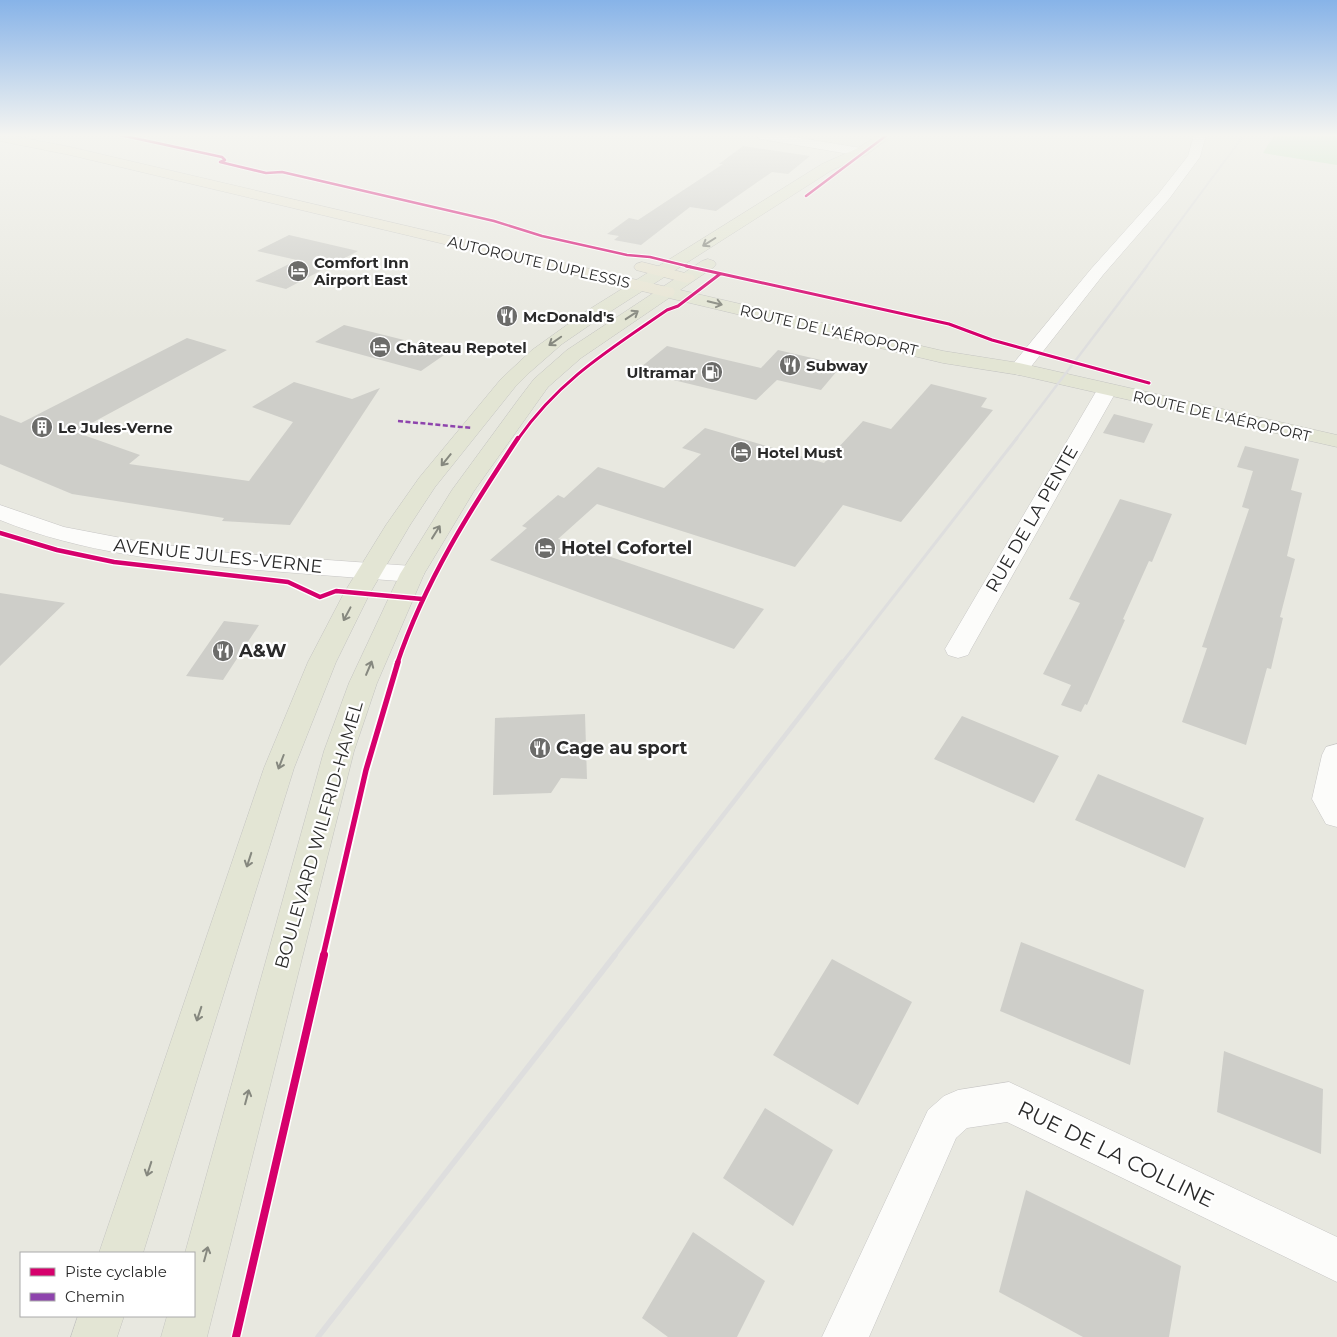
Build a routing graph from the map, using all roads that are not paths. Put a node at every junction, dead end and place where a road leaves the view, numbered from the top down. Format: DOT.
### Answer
graph roads {
  1 [pos="267,197"];
  2 [pos="339,197"];
  3 [pos="779,197"];
  4 [pos="805,197"];
  5 [pos="1163,197"];
  6 [pos="790,208"];
  7 [pos="722,255"];
  8 [pos="662,272"];
  9 [pos="687,278"];
  10 [pos="640,285"];
  11 [pos="667,292"];
  12 [pos="1019,369"];
  13 [pos="1107,390"];
  14 [pos="1337,441"];
  15 [pos="5,519"];
  16 [pos="370,571"];
  17 [pos="412,574"];
  18 [pos="958,649"];
  19 [pos="1337,755"];
  20 [pos="1337,814"];
  21 [pos="121,1252"];
  22 [pos="1337,1260"];
  23 [pos="195,1298"];
  24 [pos="101,1317"];
  25 [pos="190,1317"];
  26 [pos="94,1337"];
  27 [pos="184,1337"];
  28 [pos="845,1337"];
  1 -- 10 [label="highway, AUTOROUTE DUPLESSIS"];
  2 -- 8 [label="highway, AUTOROUTE DUPLESSIS"];
  3 -- 8 [label="main road, one-way"];
  4 -- 6 [label="main road"];
  5 -- 12 [label="street"];
  7 -- 9 [label="main road, BOULEVARD WILFRID-HAMEL"];
  8 -- 9 [label="highway, ROUTE DE L'AÉROPORT"];
  8 -- 10 [label="main road"];
  9 -- 11 [label="main road, BOULEVARD WILFRID-HAMEL"];
  9 -- 12 [label="main road, ROUTE DE L'AÉROPORT"];
  10 -- 11 [label="highway, ROUTE DE L'AÉROPORT"];
  10 -- 16 [label="main road, one-way"];
  11 -- 12 [label="main road, ROUTE DE L'AÉROPORT, one-way"];
  17 -- 11 [label="main road, BOULEVARD WILFRID-HAMEL, one-way"];
  12 -- 13 [label="main road, ROUTE DE L'AÉROPORT"];
  13 -- 14 [label="main road, ROUTE DE L'AÉROPORT"];
  13 -- 18 [label="street, RUE DE LA PENTE"];
  15 -- 16 [label="street, AVENUE JULES-VERNE"];
  16 -- 17 [label="street, AVENUE JULES-VERNE"];
  16 -- 21 [label="main road, one-way"];
  23 -- 17 [label="main road, BOULEVARD WILFRID-HAMEL, one-way"];
  19 -- 20 [label="street"];
  22 -- 28 [label="street, RUE DE LA COLLINE"];
  24 -- 26 [label="main road"];
  25 -- 27 [label="main road"];
}
